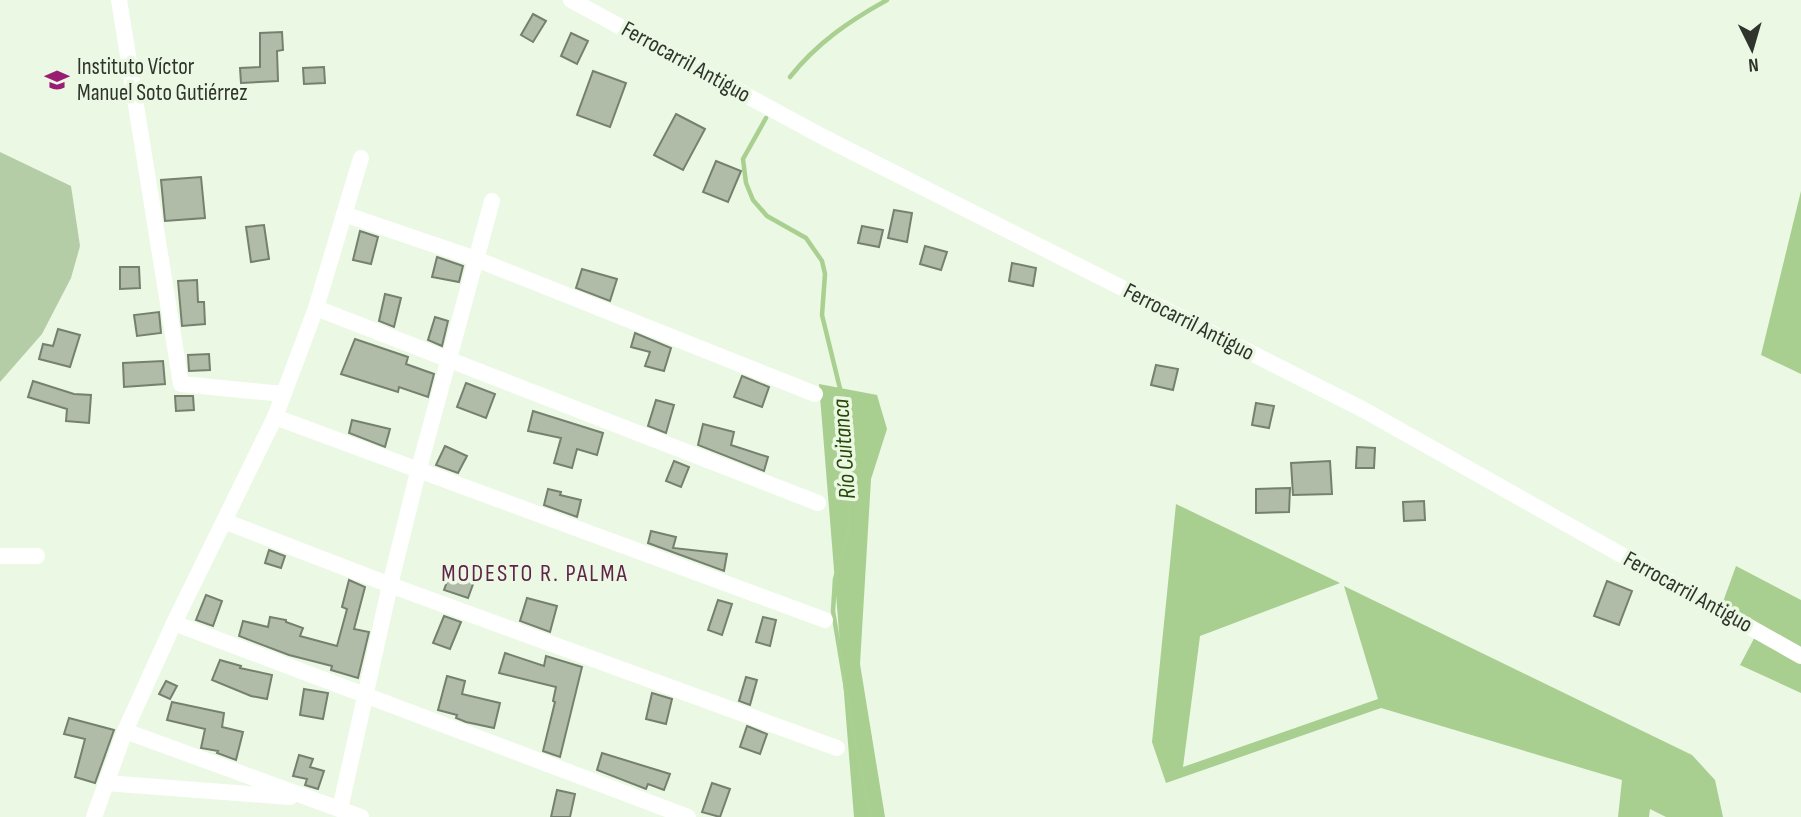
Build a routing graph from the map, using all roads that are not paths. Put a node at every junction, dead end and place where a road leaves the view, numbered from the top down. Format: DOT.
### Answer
graph roads {
  1 [pos="119,0"];
  2 [pos="571,0"];
  3 [pos="361,158"];
  4 [pos="492,201"];
  5 [pos="344,214"];
  6 [pos="476,259"];
  7 [pos="316,308"];
  8 [pos="448,360"];
  9 [pos="284,394"];
  10 [pos="815,394"];
  11 [pos="275,417"];
  12 [pos="418,472"];
  13 [pos="818,503"];
  14 [pos="224,521"];
  15 [pos="0,556"];
  16 [pos="37,556"];
  17 [pos="390,585"];
  18 [pos="825,620"];
  19 [pos="174,623"];
  20 [pos="1801,656"];
  21 [pos="365,696"];
  22 [pos="125,731"];
  23 [pos="837,748"];
  24 [pos="106,783"];
  25 [pos="310,798"];
  26 [pos="340,809"];
  27 [pos="94,817"];
  28 [pos="361,817"];
  29 [pos="688,817"];
  1 -- 9 [label="street"];
  2 -- 20 [label="street, Ferrocarril Antiguo"];
  3 -- 5 [label="street"];
  4 -- 6 [label="street"];
  5 -- 6 [label="street"];
  5 -- 7 [label="street"];
  6 -- 8 [label="street"];
  6 -- 10 [label="street"];
  7 -- 8 [label="street"];
  7 -- 9 [label="street"];
  8 -- 12 [label="street"];
  8 -- 13 [label="street"];
  9 -- 11 [label="street"];
  11 -- 12 [label="street"];
  11 -- 14 [label="street"];
  12 -- 17 [label="street"];
  12 -- 18 [label="street"];
  14 -- 17 [label="street"];
  14 -- 19 [label="street"];
  15 -- 16 [label="street"];
  17 -- 21 [label="street"];
  17 -- 23 [label="street"];
  19 -- 21 [label="street"];
  19 -- 22 [label="street"];
  21 -- 26 [label="street"];
  21 -- 29 [label="street"];
  22 -- 24 [label="street"];
  22 -- 25 [label="street"];
  24 -- 25 [label="street"];
  24 -- 27 [label="street"];
  25 -- 26 [label="street"];
  26 -- 28 [label="street"];
}
